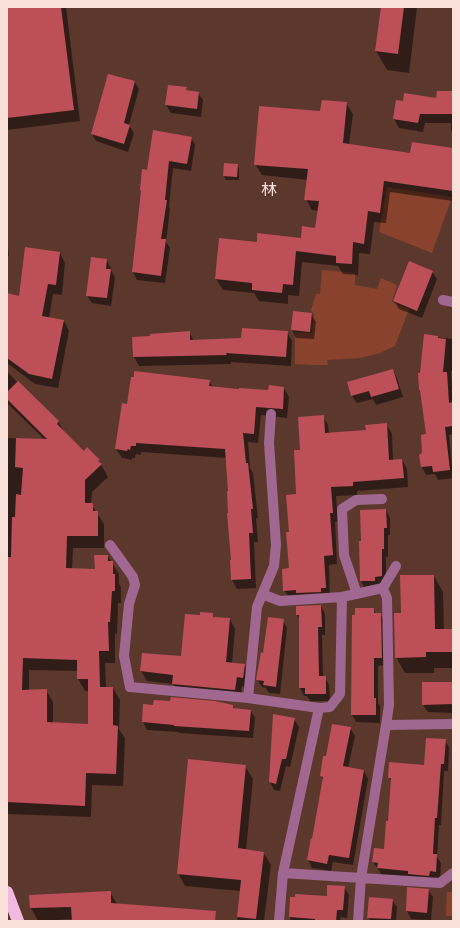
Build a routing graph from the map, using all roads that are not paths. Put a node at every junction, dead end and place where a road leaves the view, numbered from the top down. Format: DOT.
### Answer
graph roads {
  1 [pos="271,414"];
  2 [pos="382,500"];
  3 [pos="110,545"];
  4 [pos="396,566"];
  5 [pos="383,588"];
  6 [pos="262,594"];
  7 [pos="357,594"];
  8 [pos="342,597"];
  9 [pos="248,698"];
  10 [pos="319,708"];
  11 [pos="453,724"];
  12 [pos="386,725"];
  13 [pos="283,873"];
  14 [pos="453,873"];
  15 [pos="361,878"];
  16 [pos="7,892"];
  17 [pos="18,921"];
  18 [pos="279,921"];
  19 [pos="358,921"];
  1 -- 6 [label="street"];
  2 -- 7 [label="street"];
  3 -- 9 [label="street"];
  4 -- 5 [label="street"];
  5 -- 7 [label="street"];
  5 -- 12 [label="street"];
  6 -- 8 [label="street"];
  6 -- 9 [label="street"];
  7 -- 8 [label="street"];
  8 -- 10 [label="street"];
  9 -- 10 [label="street"];
  10 -- 13 [label="street"];
  11 -- 12 [label="street"];
  12 -- 15 [label="street"];
  13 -- 15 [label="street"];
  13 -- 18 [label="street"];
  14 -- 15 [label="street"];
  15 -- 19 [label="street"];
  16 -- 17 [label="highway"];
}
